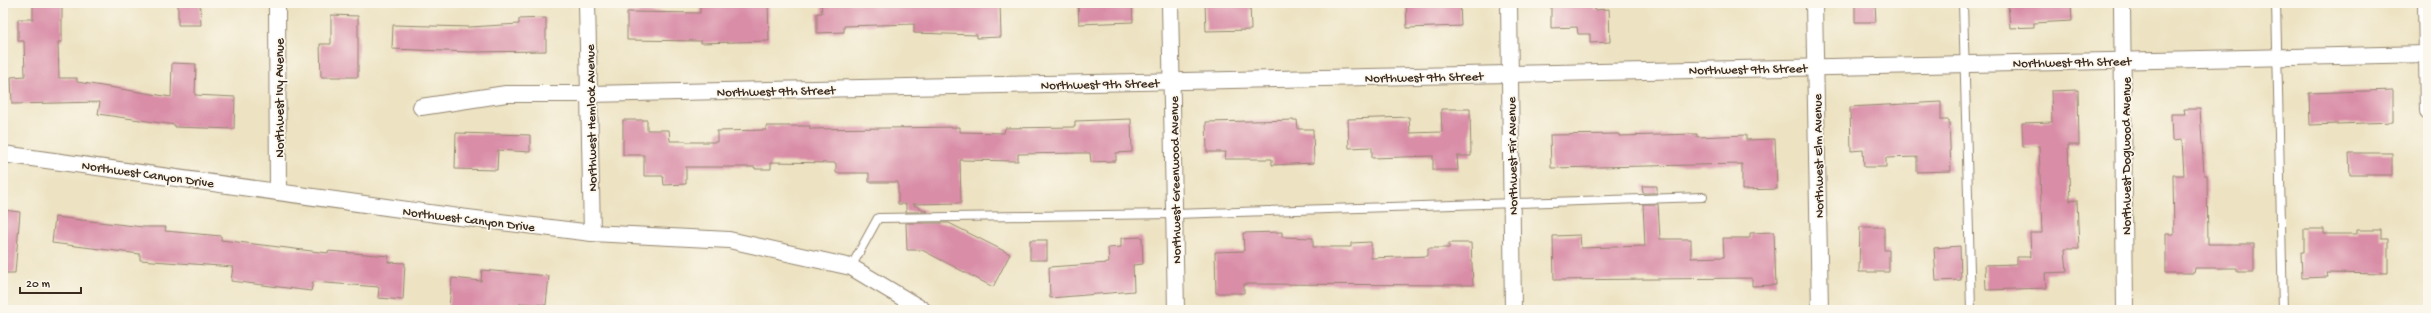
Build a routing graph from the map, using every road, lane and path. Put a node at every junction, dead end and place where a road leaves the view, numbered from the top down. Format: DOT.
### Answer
graph roads {
  1 [pos="277,3"];
  2 [pos="587,3"];
  3 [pos="1170,3"];
  4 [pos="1509,3"];
  5 [pos="1814,3"];
  6 [pos="1963,3"];
  7 [pos="2122,3"];
  8 [pos="2276,3"];
  9 [pos="2426,3"];
  10 [pos="2427,54"];
  11 [pos="2277,57"];
  12 [pos="2124,60"];
  13 [pos="1965,64"];
  14 [pos="1815,67"];
  15 [pos="1510,74"];
  16 [pos="1171,81"];
  17 [pos="589,94"];
  18 [pos="421,107"];
  19 [pos="2428,111"];
  20 [pos="3,154"];
  21 [pos="278,192"];
  22 [pos="1703,196"];
  23 [pos="1512,203"];
  24 [pos="1175,214"];
  25 [pos="592,232"];
  26 [pos="851,267"];
  27 [pos="923,310"];
  28 [pos="1176,310"];
  29 [pos="1513,310"];
  30 [pos="1820,310"];
  31 [pos="1971,310"];
  32 [pos="2125,310"];
  33 [pos="2283,310"];
  1 -- 21 [label="street, Northwest Ivy Avenue"];
  2 -- 17 [label="street, Northwest Hemlock Avenue"];
  3 -- 16 [label="street, Northwest Greenwood Avenue"];
  4 -- 15 [label="street, Northwest Fir Avenue"];
  5 -- 14 [label="street, Northwest Elm Avenue"];
  6 -- 13 [label="lane"];
  7 -- 12 [label="street, Northwest Dogwood Avenue"];
  8 -- 11 [label="lane"];
  9 -- 10 [label="street"];
  10 -- 11 [label="street, Northwest 9th Street"];
  10 -- 19 [label="street"];
  11 -- 12 [label="street, Northwest 9th Street"];
  11 -- 33 [label="lane"];
  12 -- 13 [label="street, Northwest 9th Street"];
  12 -- 32 [label="street, Northwest Dogwood Avenue"];
  13 -- 14 [label="street, Northwest 9th Street"];
  13 -- 31 [label="lane"];
  14 -- 15 [label="street, Northwest 9th Street"];
  14 -- 30 [label="street, Northwest Elm Avenue"];
  15 -- 16 [label="street, Northwest 9th Street"];
  15 -- 23 [label="street, Northwest Fir Avenue"];
  16 -- 17 [label="street, Northwest 9th Street"];
  16 -- 24 [label="street, Northwest Greenwood Avenue"];
  17 -- 18 [label="street, Northwest 9th Street"];
  17 -- 25 [label="street, Northwest Hemlock Avenue"];
  20 -- 21 [label="street, Northwest Canyon Drive"];
  21 -- 25 [label="street, Northwest Canyon Drive"];
  22 -- 23 [label="lane"];
  23 -- 24 [label="lane"];
  23 -- 29 [label="street, Northwest Fir Avenue"];
  24 -- 26 [label="lane"];
  24 -- 28 [label="street, Northwest Greenwood Avenue"];
  25 -- 26 [label="street, Northwest Canyon Drive"];
  26 -- 27 [label="street, Northwest Canyon Drive"];
}
